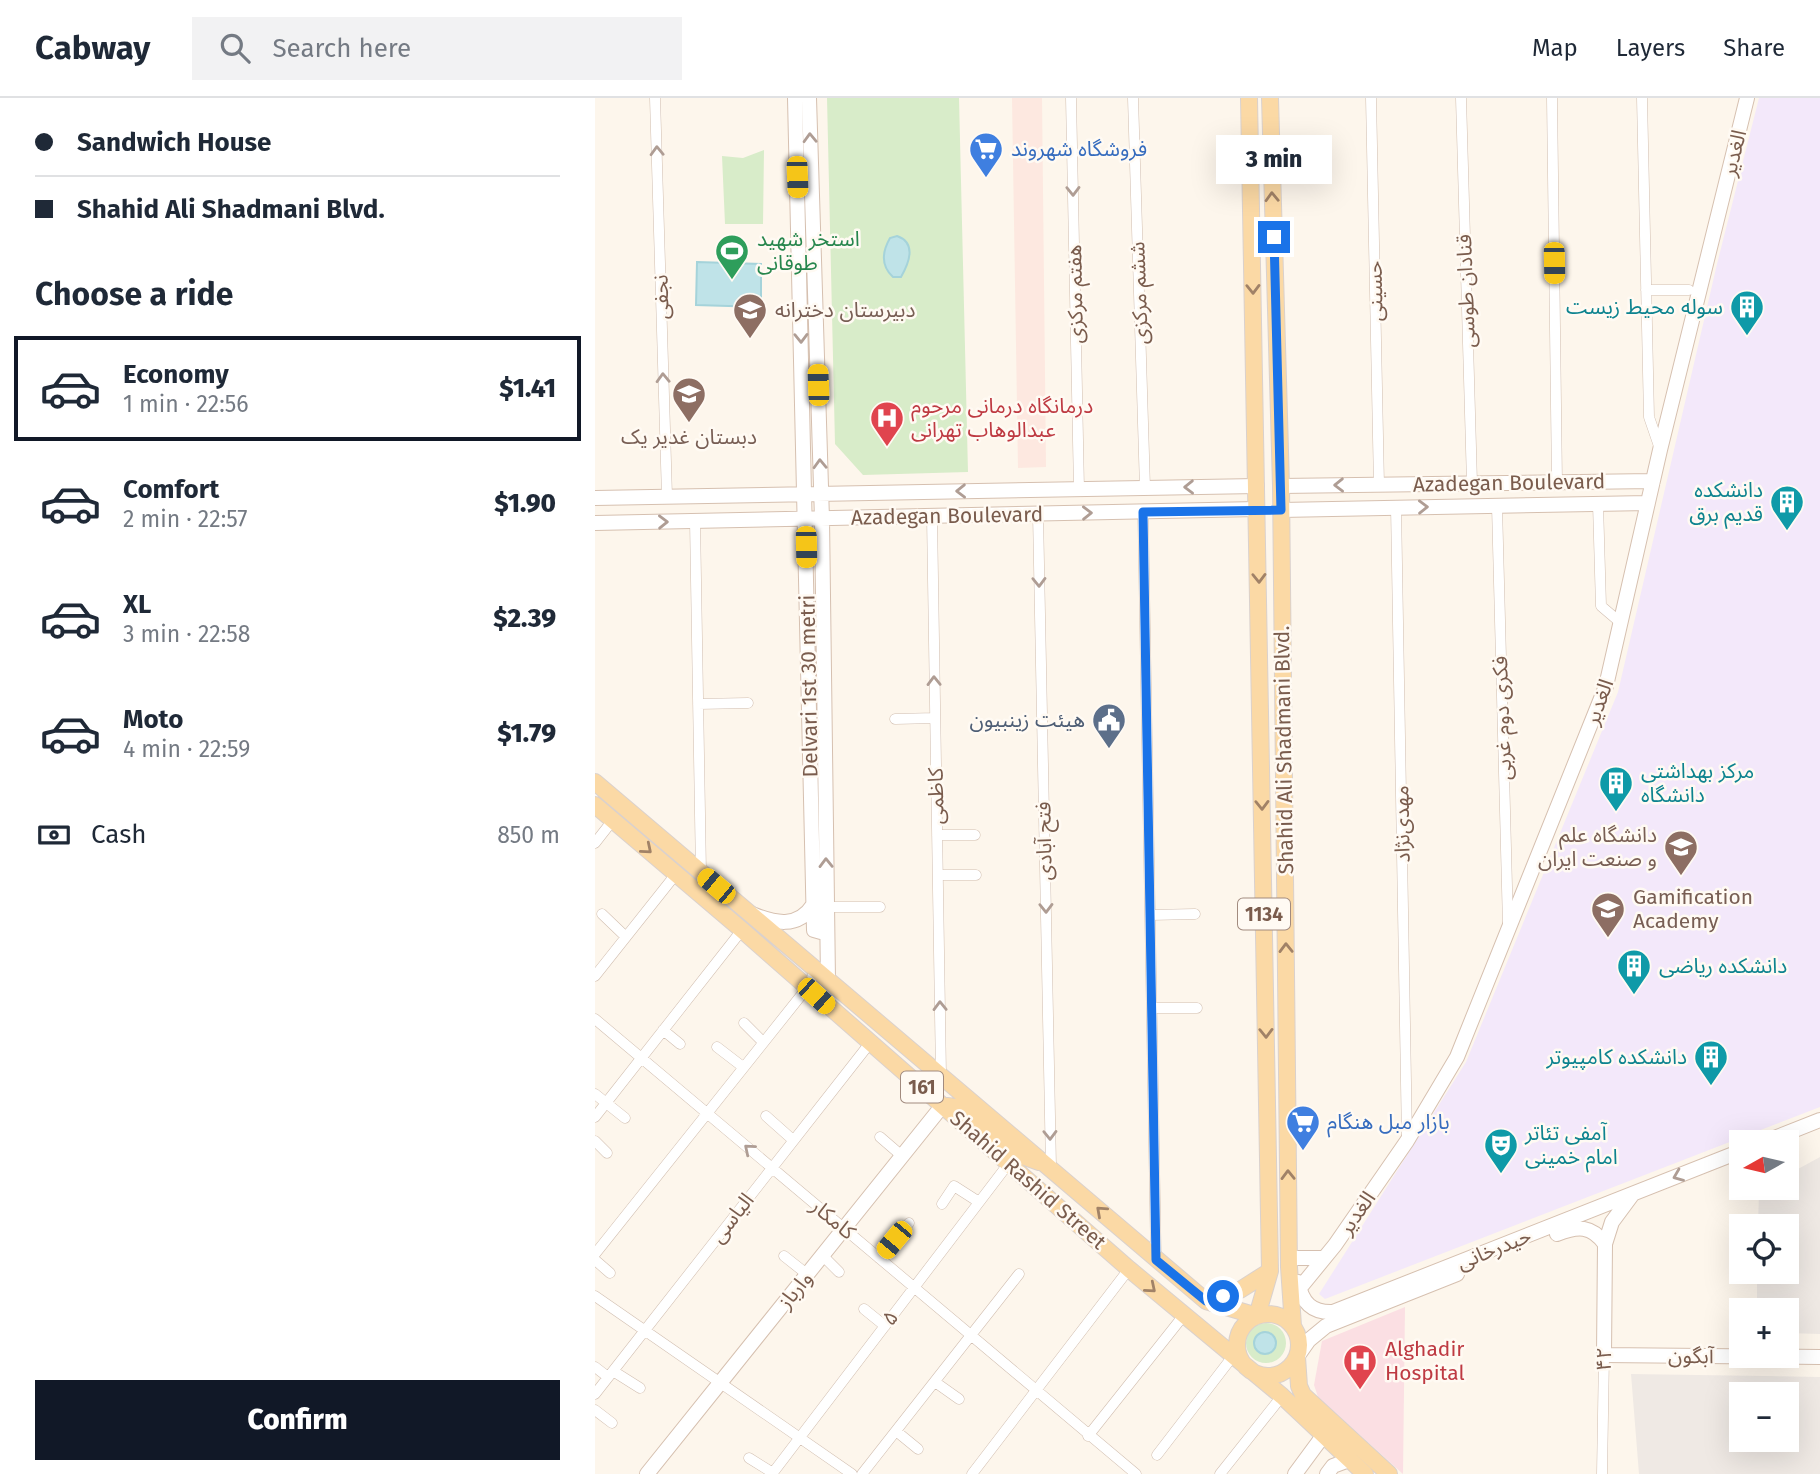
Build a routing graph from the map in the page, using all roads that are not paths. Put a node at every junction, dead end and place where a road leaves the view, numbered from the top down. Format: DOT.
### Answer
graph roads {
  1 [pos="656,98"];
  2 [pos="795,98"];
  3 [pos="809,98"];
  4 [pos="1071,98"];
  5 [pos="1133,98"];
  6 [pos="1249,98"];
  7 [pos="1270,98"];
  8 [pos="1371,98"];
  9 [pos="1461,98"];
  10 [pos="1552,98"];
  11 [pos="1642,98"];
  12 [pos="1747,98"];
  13 [pos="1646,290"];
  14 [pos="1689,290"];
  15 [pos="1660,450"];
  16 [pos="1653,481"];
  17 [pos="1557,482"];
  18 [pos="1472,483"];
  19 [pos="1379,485"];
  20 [pos="1257,486"];
  21 [pos="1281,486"];
  22 [pos="1145,488"];
  23 [pos="1079,489"];
  24 [pos="805,493"];
  25 [pos="821,493"];
  26 [pos="667,495"];
  27 [pos="595,498"];
  28 [pos="1648,503"];
  29 [pos="1598,504"];
  30 [pos="1497,506"];
  31 [pos="1396,508"];
  32 [pos="1258,509"];
  33 [pos="1281,510"];
  34 [pos="1143,512"];
  35 [pos="1038,514"];
  36 [pos="932,517"];
  37 [pos="806,519"];
  38 [pos="822,519"];
  39 [pos="695,521"];
  40 [pos="595,523"];
  41 [pos="1621,623"];
  42 [pos="747,703"];
  43 [pos="698,704"];
  44 [pos="935,718"];
  45 [pos="895,719"];
  46 [pos="595,782"];
  47 [pos="595,805"];
  48 [pos="613,820"];
  49 [pos="937,835"];
  50 [pos="975,835"];
  51 [pos="595,843"];
  52 [pos="701,873"];
  53 [pos="677,874"];
  54 [pos="977,874"];
  55 [pos="937,875"];
  56 [pos="820,906"];
  57 [pos="880,907"];
  58 [pos="747,912"];
  59 [pos="602,914"];
  60 [pos="1150,915"];
  61 [pos="1195,915"];
  62 [pos="742,930"];
  63 [pos="1508,931"];
  64 [pos="626,937"];
  65 [pos="822,975"];
  66 [pos="595,976"];
  67 [pos="807,988"];
  68 [pos="1152,1008"];
  69 [pos="1197,1008"];
  70 [pos="595,1019"];
  71 [pos="744,1023"];
  72 [pos="663,1030"];
  73 [pos="763,1042"];
  74 [pos="870,1043"];
  75 [pos="680,1044"];
  76 [pos="717,1047"];
  77 [pos="641,1058"];
  78 [pos="743,1067"];
  79 [pos="935,1070"];
  80 [pos="916,1083"];
  81 [pos="595,1094"];
  82 [pos="606,1103"];
  83 [pos="943,1105"];
  84 [pos="706,1113"];
  85 [pos="767,1116"];
  86 [pos="595,1117"];
  87 [pos="625,1118"];
  88 [pos="1820,1120"];
  89 [pos="1795,1130"];
  90 [pos="880,1137"];
  91 [pos="793,1140"];
  92 [pos="1407,1141"];
  93 [pos="595,1142"];
  94 [pos="607,1153"];
  95 [pos="902,1156"];
  96 [pos="1729,1156"];
  97 [pos="1009,1163"];
  98 [pos="1051,1167"];
  99 [pos="772,1168"];
  100 [pos="1633,1194"];
  101 [pos="979,1202"];
  102 [pos="942,1204"];
  103 [pos="909,1223"];
  104 [pos="844,1229"];
  105 [pos="1605,1244"];
  106 [pos="1291,1251"];
  107 [pos="595,1254"];
  108 [pos="784,1256"];
  109 [pos="823,1256"];
  110 [pos="879,1258"];
  111 [pos="1324,1258"];
  112 [pos="595,1260"];
  113 [pos="1156,1260"];
  114 [pos="1129,1269"];
  115 [pos="839,1272"];
  116 [pos="610,1273"];
  117 [pos="1020,1274"];
  118 [pos="808,1275"];
  119 [pos="1269,1276"];
  120 [pos="1295,1285"];
  121 [pos="914,1287"];
  122 [pos="595,1296"];
  123 [pos="1206,1301"];
  124 [pos="864,1309"];
  125 [pos="1184,1315"];
  126 [pos="1257,1316"];
  127 [pos="885,1326"];
  128 [pos="1293,1326"];
  129 [pos="644,1331"];
  130 [pos="971,1335"];
  131 [pos="1604,1355"];
  132 [pos="1233,1356"];
  133 [pos="1297,1357"];
  134 [pos="1820,1357"];
  135 [pos="595,1367"];
  136 [pos="1249,1369"];
  137 [pos="610,1374"];
  138 [pos="935,1382"];
  139 [pos="721,1384"];
  140 [pos="640,1388"];
  141 [pos="1037,1390"];
  142 [pos="595,1394"];
  143 [pos="1282,1396"];
  144 [pos="959,1399"];
  145 [pos="595,1410"];
  146 [pos="612,1423"];
  147 [pos="896,1431"];
  148 [pos="1088,1436"];
  149 [pos="1323,1436"];
  150 [pos="800,1438"];
  151 [pos="918,1449"];
  152 [pos="1157,1455"];
  153 [pos="750,1458"];
  154 [pos="1349,1460"];
  155 [pos="646,1474"];
  156 [pos="773,1474"];
  157 [pos="852,1474"];
  158 [pos="862,1474"];
  159 [pos="972,1474"];
  160 [pos="1136,1474"];
  161 [pos="1220,1474"];
  162 [pos="1294,1474"];
  163 [pos="1327,1474"];
  164 [pos="1365,1474"];
  165 [pos="1389,1474"];
  166 [pos="1602,1474"];
  26 -- 1 [label="street, نجفی, one-way"];
  2 -- 24 [label="main road, Delvari 1st 30 metri, one-way"];
  25 -- 3 [label="main road, Delvari 1st 30 metri, one-way"];
  4 -- 23 [label="street, هفتم مرکزی, one-way"];
  5 -- 22 [label="street, ششم مرکزی"];
  6 -- 20 [label="main road, 1134, one-way"];
  21 -- 7 [label="main road, 1134, one-way"];
  8 -- 19 [label="street, حسینی"];
  9 -- 18 [label="street, قنادان طوسی"];
  10 -- 17 [label="street"];
  11 -- 13 [label="street"];
  12 -- 15 [label="main road, الغدیر"];
  13 -- 14 [label="street"];
  13 -- 15 [label="street"];
  15 -- 16 [label="main road, الغدیر"];
  16 -- 17 [label="main road, Azadegan Boulevard"];
  16 -- 28 [label="main road, الغدیر"];
  17 -- 18 [label="main road, Azadegan Boulevard"];
  18 -- 19 [label="main road, Azadegan Boulevard"];
  19 -- 21 [label="main road, Azadegan Boulevard, one-way"];
  20 -- 21 [label="main road"];
  20 -- 22 [label="main road, Azadegan Boulevard, one-way"];
  20 -- 32 [label="main road, 1134"];
  21 -- 33 [label="main road, 1134"];
  22 -- 23 [label="main road, Azadegan Boulevard"];
  23 -- 25 [label="main road, Azadegan Boulevard, one-way"];
  24 -- 25 [label="main road, Azadegan Boulevard"];
  24 -- 26 [label="main road, Azadegan Boulevard"];
  24 -- 37 [label="main road, Delvari 1st 30 metri"];
  25 -- 38 [label="main road, Delvari 1st 30 metri"];
  26 -- 27 [label="main road, Azadegan Boulevard"];
  28 -- 29 [label="main road, Azadegan Boulevard"];
  28 -- 41 [label="main road, الغدیر"];
  29 -- 30 [label="main road, Azadegan Boulevard"];
  29 -- 41 [label="street"];
  31 -- 30 [label="main road, Azadegan Boulevard, one-way"];
  30 -- 63 [label="street, فکری دوم غربی"];
  31 -- 33 [label="main road, Azadegan Boulevard"];
  31 -- 92 [label="street, مهدی‌نژاد"];
  32 -- 33 [label="main road"];
  32 -- 34 [label="main road, Azadegan Boulevard"];
  32 -- 119 [label="main road, Shahid Ali Shadmani Blvd. / 1134, one-way"];
  106 -- 33 [label="main road, Shahid Ali Shadmani Blvd. / 1134, one-way"];
  35 -- 34 [label="main road, Azadegan Boulevard, one-way"];
  34 -- 60 [label="street"];
  35 -- 36 [label="main road, Azadegan Boulevard"];
  35 -- 98 [label="street, فتح آبادی, one-way"];
  36 -- 38 [label="main road, Azadegan Boulevard"];
  44 -- 36 [label="street, کاظمی, one-way"];
  37 -- 38 [label="main road, Azadegan Boulevard"];
  37 -- 39 [label="main road, Azadegan Boulevard"];
  37 -- 56 [label="main road, Delvari 1st 30 metri"];
  56 -- 38 [label="main road, Delvari 1st 30 metri, one-way"];
  40 -- 39 [label="main road, Azadegan Boulevard, one-way"];
  39 -- 43 [label="street"];
  41 -- 63 [label="main road, الغدیر"];
  42 -- 43 [label="street"];
  43 -- 52 [label="street"];
  44 -- 45 [label="street"];
  44 -- 49 [label="street, کاظمی"];
  46 -- 52 [label="main road, Shahid Rashid Street / 161"];
  47 -- 48 [label="main road, Shahid Rashid Street / 161"];
  48 -- 51 [label="street"];
  48 -- 53 [label="main road, Shahid Rashid Street / 161, one-way"];
  49 -- 50 [label="street"];
  49 -- 55 [label="street, کاظمی"];
  52 -- 58 [label="main road, Shahid Rashid Street / 161"];
  53 -- 62 [label="main road, Shahid Rashid Street / 161"];
  53 -- 64 [label="street"];
  54 -- 55 [label="street"];
  79 -- 55 [label="street, کاظمی, one-way"];
  56 -- 57 [label="street"];
  56 -- 58 [label="main road"];
  56 -- 65 [label="main road, Delvari 1st 30 metri"];
  58 -- 65 [label="main road, Shahid Rashid Street / 161"];
  59 -- 64 [label="street"];
  60 -- 61 [label="street"];
  60 -- 68 [label="street"];
  62 -- 67 [label="main road, Shahid Rashid Street / 161"];
  62 -- 72 [label="street"];
  63 -- 92 [label="main road, الغدیر"];
  64 -- 66 [label="street"];
  65 -- 67 [label="street"];
  65 -- 79 [label="main road, Shahid Rashid Street / 161"];
  67 -- 73 [label="street"];
  67 -- 74 [label="main road, Shahid Rashid Street / 161"];
  68 -- 69 [label="street"];
  68 -- 113 [label="street"];
  70 -- 77 [label="street, کامکار"];
  71 -- 73 [label="street"];
  72 -- 75 [label="street"];
  72 -- 77 [label="street"];
  73 -- 78 [label="street"];
  74 -- 80 [label="main road, Shahid Rashid Street / 161"];
  74 -- 91 [label="street, الیاسی"];
  76 -- 78 [label="street"];
  77 -- 82 [label="street"];
  77 -- 84 [label="street, کامکار"];
  78 -- 84 [label="street"];
  79 -- 80 [label="main road"];
  79 -- 98 [label="main road, Shahid Rashid Street / 161"];
  80 -- 83 [label="main road, Shahid Rashid Street / 161"];
  81 -- 82 [label="street"];
  82 -- 86 [label="street"];
  82 -- 87 [label="street"];
  83 -- 95 [label="main road, وارباز"];
  83 -- 97 [label="main road, Shahid Rashid Street / 161"];
  83 -- 98 [label="main road"];
  99 -- 84 [label="street, کامکار, one-way"];
  84 -- 107 [label="street"];
  85 -- 91 [label="street"];
  88 -- 89 [label="main road"];
  90 -- 95 [label="street"];
  91 -- 99 [label="street, الیاسی"];
  92 -- 111 [label="main road, الغدیر"];
  93 -- 94 [label="street"];
  95 -- 104 [label="main road, وارباز"];
  96 -- 100 [label="main road, حیدرخانی, one-way"];
  97 -- 101 [label="street, ۵"];
  97 -- 114 [label="main road, Shahid Rashid Street / 161"];
  113 -- 98 [label="main road, Shahid Rashid Street / 161, one-way"];
  99 -- 104 [label="street, کامکار"];
  99 -- 129 [label="street, الیاسی"];
  100 -- 105 [label="main road"];
  100 -- 120 [label="main road, حیدرخانی"];
  101 -- 102 [label="street"];
  101 -- 121 [label="street, ۵"];
  103 -- 110 [label="street"];
  104 -- 109 [label="main road, وارباز"];
  104 -- 110 [label="street, کامکار"];
  105 -- 131 [label="main road, ۴۲"];
  105 -- 133 [label="main road, حیدرخانی"];
  106 -- 111 [label="main road"];
  106 -- 120 [label="main road, Shahid Ali Shadmani Blvd. / 1134"];
  108 -- 118 [label="street"];
  109 -- 115 [label="street"];
  109 -- 118 [label="main road, وارباز"];
  110 -- 121 [label="street, کامکار"];
  111 -- 120 [label="main road, الغدیر"];
  112 -- 116 [label="street"];
  113 -- 123 [label="main road, Shahid Rashid Street / 161"];
  114 -- 125 [label="main road, Shahid Rashid Street / 161, one-way"];
  114 -- 141 [label="street"];
  117 -- 130 [label="street"];
  118 -- 139 [label="main road, وارباز"];
  119 -- 120 [label="main road"];
  119 -- 123 [label="main road"];
  119 -- 126 [label="main road, Shahid Ali Shadmani Blvd. / 1134"];
  120 -- 128 [label="main road, Shahid Ali Shadmani Blvd. / 1134"];
  121 -- 127 [label="street, ۵"];
  121 -- 130 [label="street, کامکار"];
  122 -- 129 [label="street"];
  123 -- 126 [label="main road, Shahid Rashid Street / 161"];
  124 -- 127 [label="street"];
  125 -- 132 [label="main road, Shahid Rashid Street / 161"];
  125 -- 148 [label="street"];
  126 -- 128 [label="main road"];
  126 -- 136 [label="main road"];
  127 -- 150 [label="street, ۵"];
  128 -- 133 [label="main road"];
  129 -- 137 [label="street, الیاسی"];
  129 -- 139 [label="street"];
  130 -- 138 [label="street"];
  130 -- 141 [label="street, کامکار"];
  131 -- 134 [label="main road, آبگون"];
  131 -- 166 [label="street, ۴۲"];
  132 -- 136 [label="main road, Shahid Rashid Street / 161"];
  132 -- 152 [label="street"];
  133 -- 136 [label="main road"];
  133 -- 165 [label="main road"];
  135 -- 137 [label="street"];
  136 -- 143 [label="main road, Shahid Rashid Street / 161"];
  137 -- 140 [label="street"];
  137 -- 142 [label="street, الیاسی"];
  138 -- 144 [label="street"];
  138 -- 147 [label="street"];
  139 -- 150 [label="street"];
  139 -- 155 [label="main road, وارباز"];
  141 -- 148 [label="street, کامکار"];
  141 -- 159 [label="street"];
  143 -- 149 [label="main road, Shahid Rashid Street / 161"];
  143 -- 161 [label="street"];
  145 -- 146 [label="street"];
  147 -- 151 [label="street"];
  147 -- 158 [label="street"];
  148 -- 160 [label="street, کامکار"];
  149 -- 154 [label="main road, Shahid Rashid Street / 161"];
  149 -- 162 [label="main road"];
  150 -- 156 [label="street, ۵"];
  150 -- 157 [label="street"];
  153 -- 156 [label="street"];
  154 -- 163 [label="main road"];
  154 -- 164 [label="main road, Shahid Rashid Street / 161"];
}
